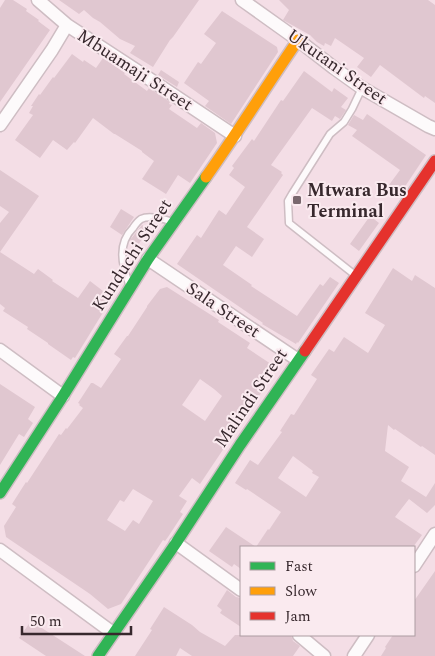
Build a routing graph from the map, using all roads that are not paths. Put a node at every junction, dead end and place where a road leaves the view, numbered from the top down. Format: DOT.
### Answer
graph roads {
  1 [pos="38,0"];
  2 [pos="242,0"];
  3 [pos="67,26"];
  4 [pos="298,40"];
  5 [pos="362,88"];
  6 [pos="0,125"];
  7 [pos="435,129"];
  8 [pos="235,136"];
  9 [pos="435,161"];
  10 [pos="174,222"];
  11 [pos="148,259"];
  12 [pos="356,276"];
  13 [pos="130,288"];
  14 [pos="0,350"];
  15 [pos="298,360"];
  16 [pos="64,396"];
  17 [pos="0,493"];
  18 [pos="435,534"];
  19 [pos="176,543"];
  20 [pos="0,550"];
  21 [pos="415,564"];
  22 [pos="240,589"];
  23 [pos="113,633"];
  24 [pos="300,636"];
  25 [pos="367,636"];
  26 [pos="98,656"];
  27 [pos="324,656"];
  28 [pos="354,656"];
  1 -- 3 [label="street, Mbuamaji Street"];
  2 -- 4 [label="street, Ukutani Street"];
  3 -- 6 [label="street"];
  3 -- 8 [label="street, Mbuamaji Street"];
  4 -- 5 [label="street, Ukutani Street"];
  4 -- 8 [label="street, Kunduchi Street"];
  5 -- 7 [label="street, Ukutani Street"];
  5 -- 12 [label="lane"];
  8 -- 10 [label="street, Kunduchi Street"];
  9 -- 12 [label="street, Malindi Street"];
  10 -- 11 [label="street, Kunduchi Street"];
  10 -- 13 [label="lane"];
  11 -- 13 [label="street, Kunduchi Street"];
  11 -- 15 [label="street, Sala Street"];
  12 -- 15 [label="street, Malindi Street"];
  13 -- 16 [label="street, Kunduchi Street"];
  14 -- 16 [label="street"];
  15 -- 19 [label="street, Malindi Street"];
  16 -- 17 [label="street, Kunduchi Street"];
  18 -- 21 [label="street"];
  19 -- 22 [label="street"];
  19 -- 23 [label="street, Malindi Street"];
  20 -- 23 [label="street"];
  23 -- 26 [label="street, Malindi Street"];
  24 -- 27 [label="street"];
  25 -- 28 [label="street"];
}
